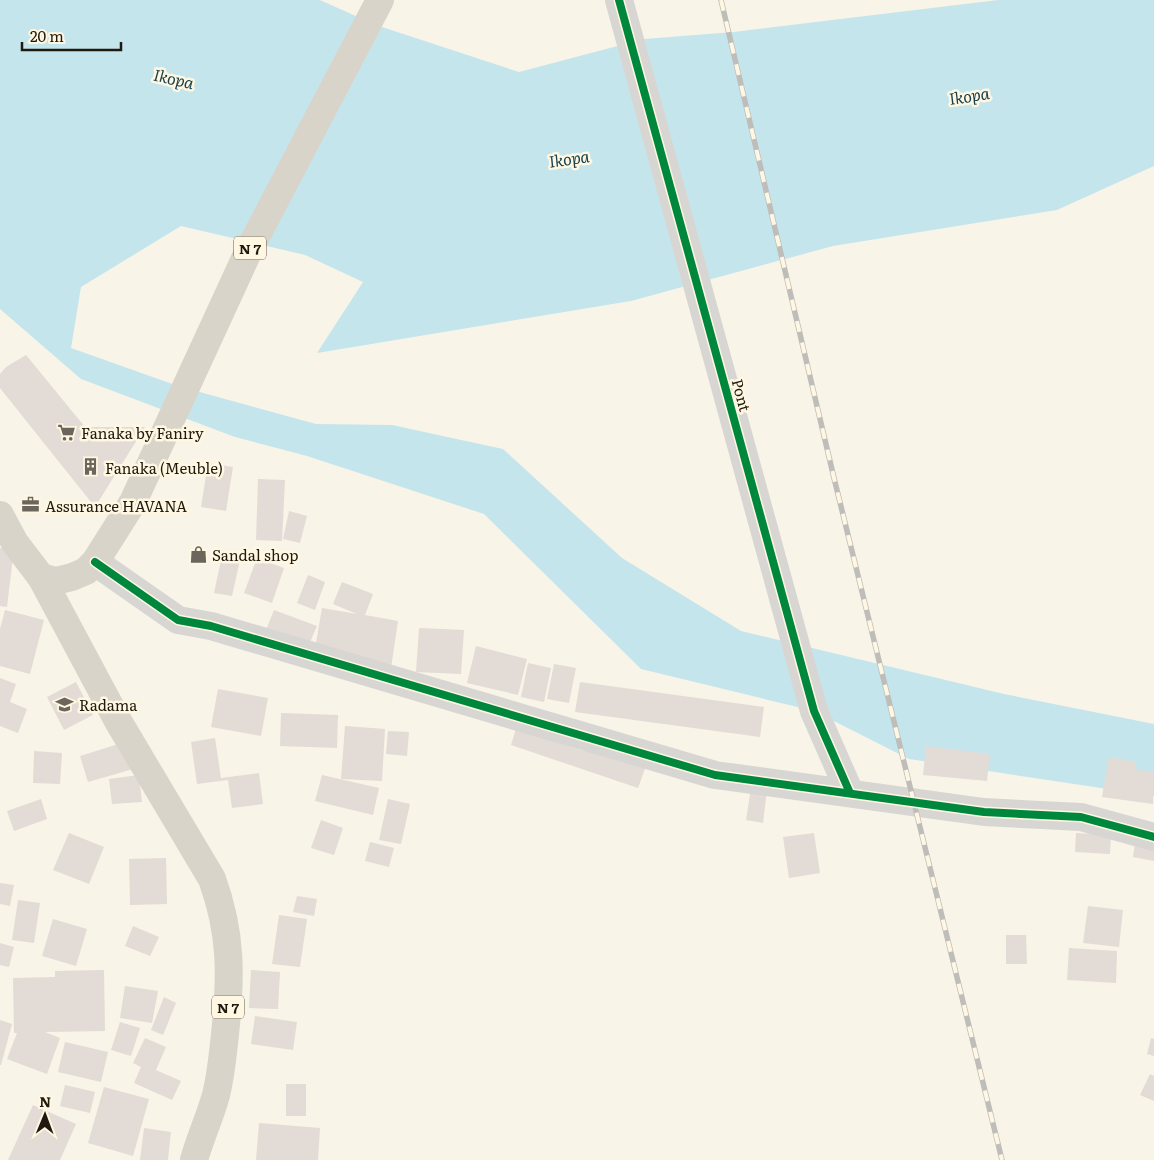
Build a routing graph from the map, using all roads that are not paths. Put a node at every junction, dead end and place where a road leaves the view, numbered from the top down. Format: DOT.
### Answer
graph roads {
  1 [pos="619,0"];
  2 [pos="376,7"];
  3 [pos="0,514"];
  4 [pos="95,562"];
  5 [pos="41,577"];
  6 [pos="850,793"];
  7 [pos="1154,837"];
  8 [pos="194,1160"];
  1 -- 6 [label="street, Pont"];
  2 -- 4 [label="main road, N 7"];
  3 -- 5 [label="main road, N 7"];
  4 -- 5 [label="main road, N 7"];
  4 -- 6 [label="street"];
  5 -- 8 [label="main road, N 7"];
  6 -- 7 [label="street"];
}
